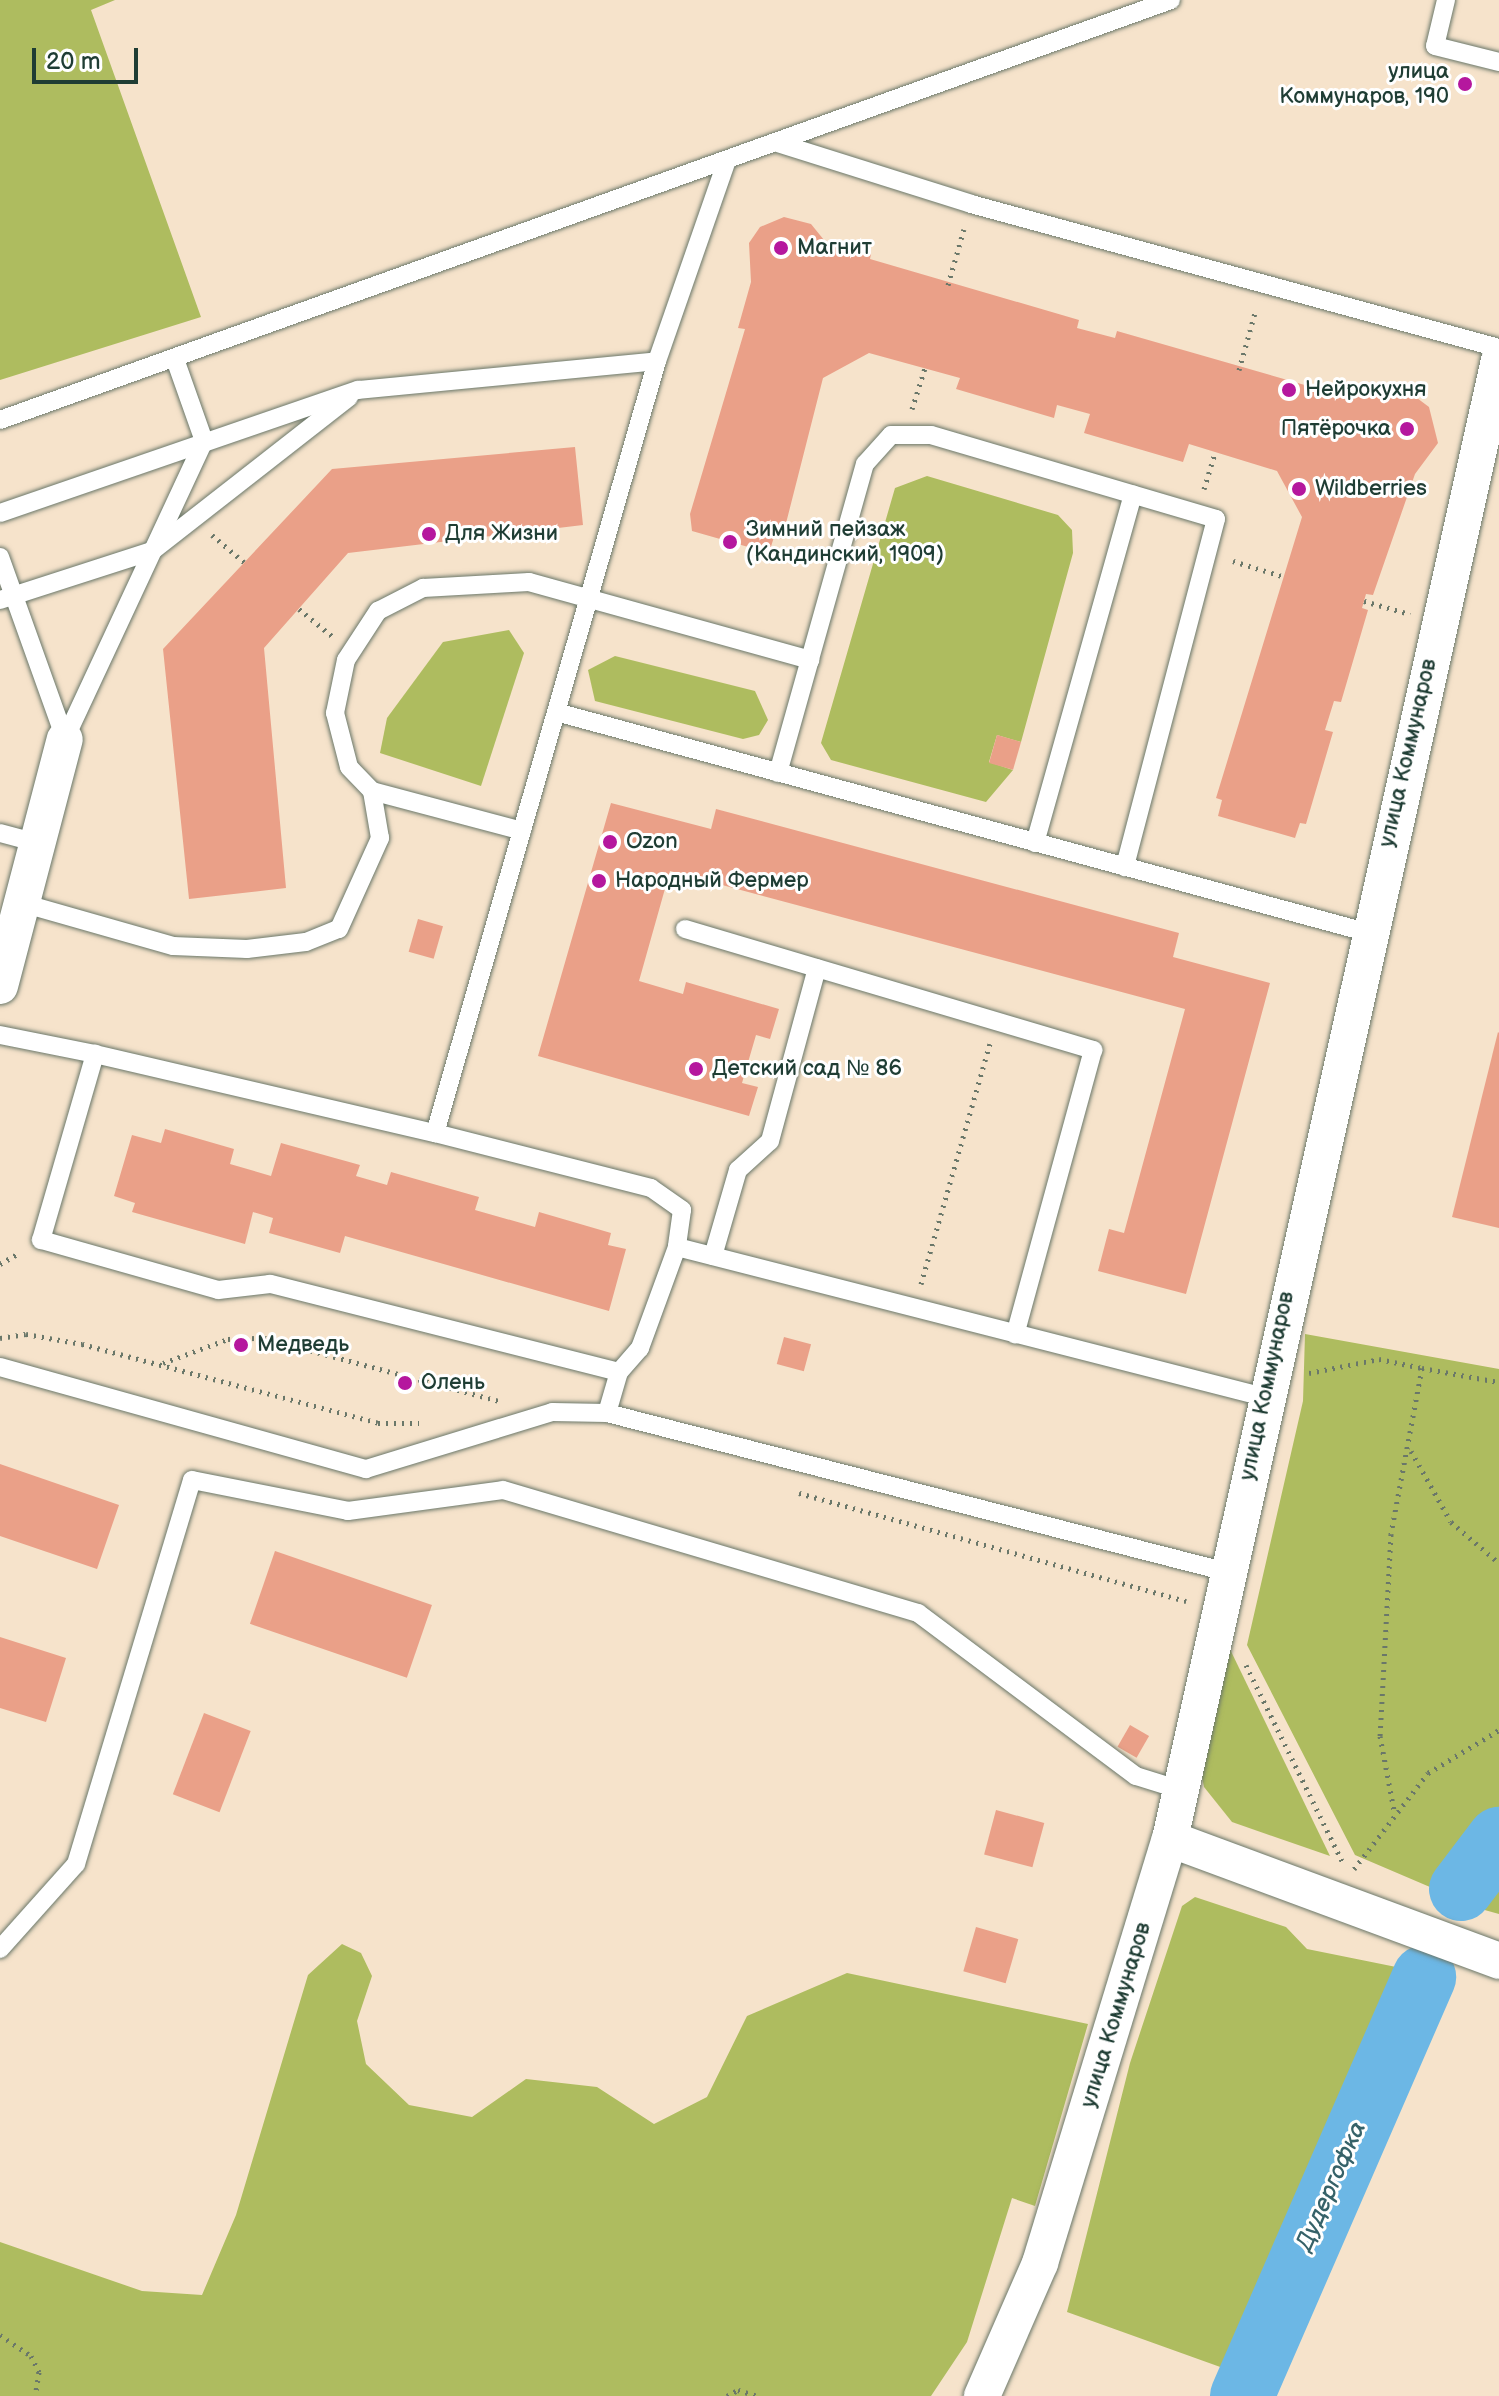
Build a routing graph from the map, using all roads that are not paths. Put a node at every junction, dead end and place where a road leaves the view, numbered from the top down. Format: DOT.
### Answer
graph roads {
  1 [pos="1171,0"];
  2 [pos="1446,0"];
  3 [pos="1499,62"];
  4 [pos="778,143"];
  5 [pos="726,163"];
  6 [pos="1499,348"];
  7 [pos="175,359"];
  8 [pos="657,361"];
  9 [pos="1496,383"];
  10 [pos="358,390"];
  11 [pos="0,420"];
  12 [pos="204,441"];
  13 [pos="1133,495"];
  14 [pos="0,513"];
  15 [pos="152,551"];
  16 [pos="0,557"];
  17 [pos="7,597"];
  18 [pos="589,598"];
  19 [pos="810,660"];
  20 [pos="556,712"];
  21 [pos="65,739"];
  22 [pos="778,773"];
  23 [pos="372,791"];
  24 [pos="522,831"];
  25 [pos="0,833"];
  26 [pos="37,843"];
  27 [pos="1035,843"];
  28 [pos="1125,867"];
  29 [pos="22,903"];
  30 [pos="685,929"];
  31 [pos="1366,932"];
  32 [pos="817,968"];
  33 [pos="0,986"];
  34 [pos="0,1035"];
  35 [pos="95,1054"];
  36 [pos="435,1133"];
  37 [pos="677,1247"];
  38 [pos="713,1256"];
  39 [pos="1015,1335"];
  40 [pos="0,1367"];
  41 [pos="619,1372"];
  42 [pos="1264,1397"];
  43 [pos="607,1413"];
  44 [pos="1227,1572"];
  45 [pos="1181,1790"];
  46 [pos="1170,1839"];
  47 [pos="0,1949"];
  48 [pos="1499,1961"];
  49 [pos="982,2396"];
  1 -- 4 [label="lane"];
  2 -- 3 [label="lane"];
  4 -- 5 [label="lane"];
  4 -- 6 [label="lane"];
  5 -- 7 [label="lane"];
  5 -- 8 [label="lane"];
  7 -- 11 [label="lane"];
  7 -- 12 [label="lane"];
  8 -- 10 [label="lane"];
  8 -- 18 [label="lane"];
  9 -- 31 [label="street, улица Коммунаров"];
  10 -- 12 [label="lane"];
  10 -- 15 [label="lane"];
  12 -- 14 [label="lane"];
  12 -- 15 [label="lane"];
  13 -- 19 [label="lane"];
  13 -- 27 [label="lane"];
  13 -- 28 [label="lane"];
  15 -- 17 [label="lane"];
  15 -- 21 [label="lane"];
  16 -- 17 [label="lane"];
  17 -- 21 [label="lane"];
  18 -- 19 [label="lane"];
  18 -- 20 [label="lane"];
  18 -- 23 [label="lane"];
  19 -- 22 [label="lane"];
  20 -- 22 [label="lane"];
  20 -- 24 [label="lane"];
  21 -- 26 [label="street"];
  22 -- 27 [label="lane"];
  23 -- 24 [label="lane"];
  23 -- 29 [label="lane"];
  24 -- 36 [label="lane"];
  25 -- 26 [label="lane"];
  26 -- 29 [label="street"];
  27 -- 28 [label="lane"];
  28 -- 31 [label="lane"];
  29 -- 33 [label="street"];
  30 -- 32 [label="lane"];
  31 -- 42 [label="street, улица Коммунаров"];
  32 -- 38 [label="lane"];
  32 -- 39 [label="lane"];
  34 -- 35 [label="lane"];
  35 -- 36 [label="lane"];
  35 -- 41 [label="lane"];
  36 -- 37 [label="lane"];
  37 -- 38 [label="lane"];
  37 -- 41 [label="lane"];
  38 -- 39 [label="lane"];
  39 -- 42 [label="lane"];
  40 -- 43 [label="lane"];
  41 -- 43 [label="lane"];
  42 -- 44 [label="street, улица Коммунаров"];
  43 -- 44 [label="lane"];
  44 -- 45 [label="street, улица Коммунаров"];
  45 -- 46 [label="street, улица Коммунаров"];
  45 -- 47 [label="lane"];
  46 -- 48 [label="street"];
  46 -- 49 [label="street, улица Коммунаров"];
}
